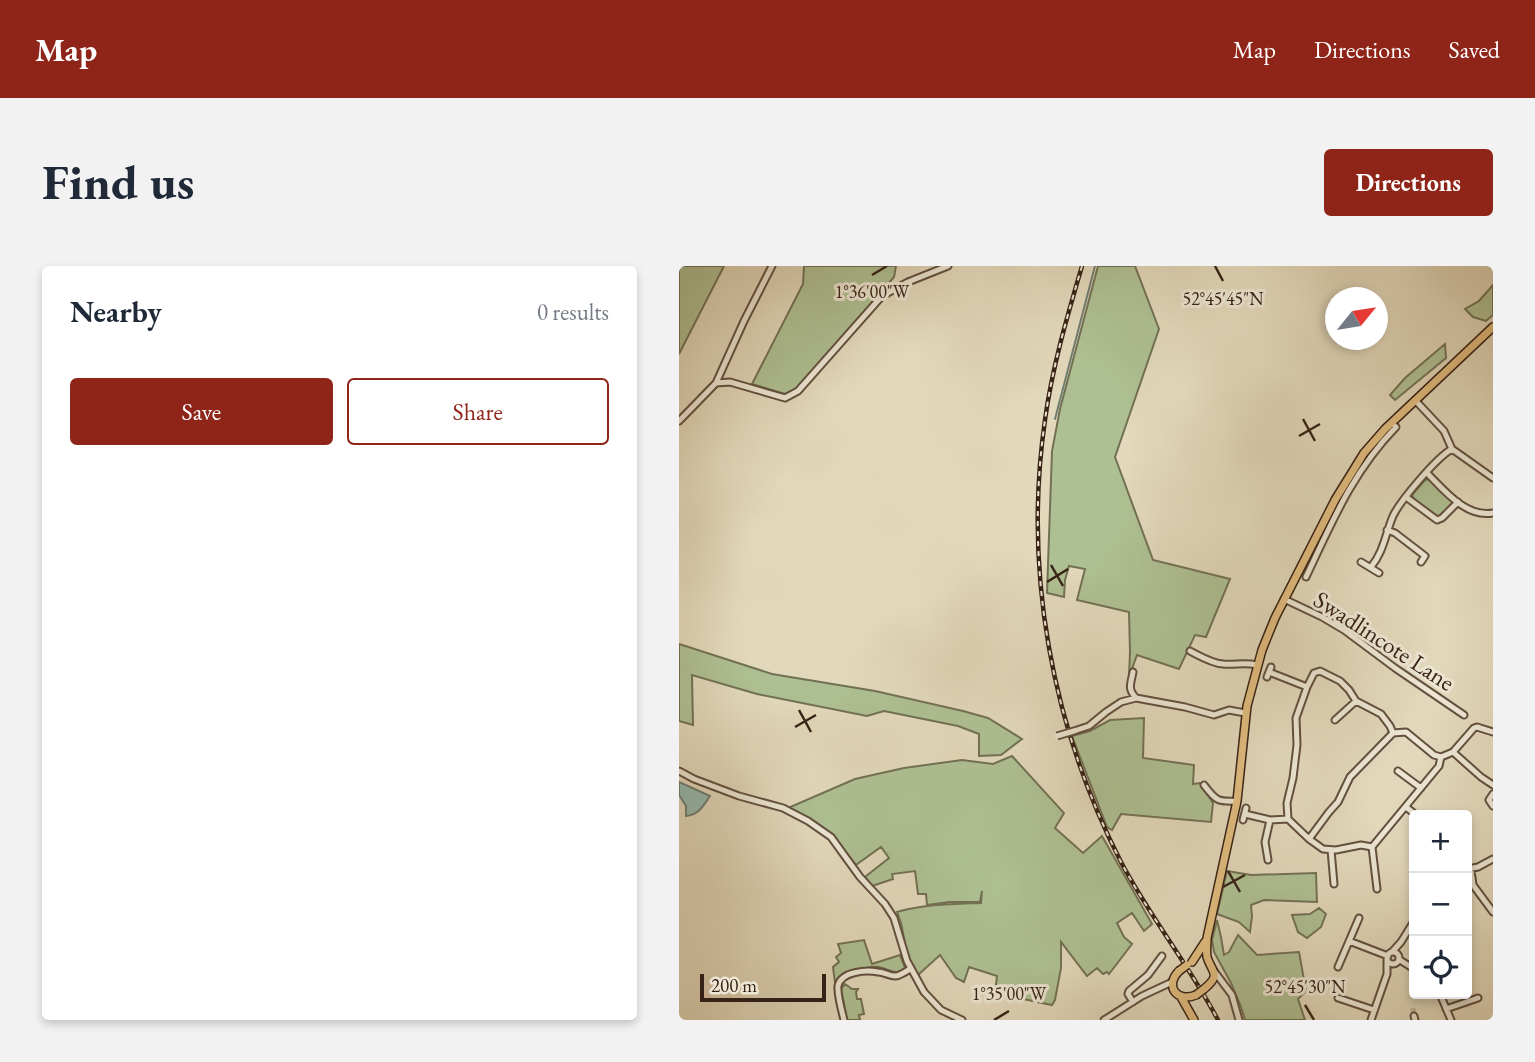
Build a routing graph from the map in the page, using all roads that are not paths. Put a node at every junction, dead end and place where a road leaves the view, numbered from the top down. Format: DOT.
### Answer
graph roads {
  1 [pos="772,266"];
  2 [pos="948,266"];
  3 [pos="1493,327"];
  4 [pos="716,383"];
  5 [pos="1415,400"];
  6 [pos="679,421"];
  7 [pos="1452,449"];
  8 [pos="1427,473"];
  9 [pos="1493,478"];
  10 [pos="1406,497"];
  11 [pos="1458,502"];
  12 [pos="1493,513"];
  13 [pos="1329,520"];
  14 [pos="1387,530"];
  15 [pos="1361,562"];
  16 [pos="1421,562"];
  17 [pos="1371,567"];
  18 [pos="1379,573"];
  19 [pos="1306,577"];
  20 [pos="1285,599"];
  21 [pos="1190,651"];
  22 [pos="1257,665"];
  23 [pos="1133,672"];
  24 [pos="1269,672"];
  25 [pos="1307,687"];
  26 [pos="1136,698"];
  27 [pos="1356,701"];
  28 [pos="1245,713"];
  29 [pos="1464,715"];
  30 [pos="1335,720"];
  31 [pos="1493,732"];
  32 [pos="1392,733"];
  33 [pos="1058,736"];
  34 [pos="1453,752"];
  35 [pos="1441,757"];
  36 [pos="679,771"];
  37 [pos="1398,771"];
  38 [pos="1204,785"];
  39 [pos="1493,785"];
  40 [pos="1420,788"];
  41 [pos="1493,794"];
  42 [pos="1237,801"];
  43 [pos="1493,806"];
  44 [pos="1405,807"];
  45 [pos="1409,810"];
  46 [pos="1245,814"];
  47 [pos="1270,820"];
  48 [pos="1288,820"];
  49 [pos="1309,839"];
  50 [pos="1372,847"];
  51 [pos="1331,850"];
  52 [pos="1493,859"];
  53 [pos="1268,860"];
  54 [pos="1471,873"];
  55 [pos="1472,882"];
  56 [pos="1334,884"];
  57 [pos="1377,889"];
  58 [pos="1493,912"];
  59 [pos="1359,918"];
  60 [pos="1409,929"];
  61 [pos="1207,938"];
  62 [pos="1349,941"];
  63 [pos="1401,942"];
  64 [pos="1162,956"];
  65 [pos="1389,956"];
  66 [pos="1399,960"];
  67 [pos="1190,963"];
  68 [pos="1409,965"];
  69 [pos="1212,967"];
  70 [pos="1338,967"];
  71 [pos="910,969"];
  72 [pos="1172,982"];
  73 [pos="1384,983"];
  74 [pos="1207,987"];
  75 [pos="1229,990"];
  76 [pos="1154,992"];
  77 [pos="1178,995"];
  78 [pos="1196,995"];
  79 [pos="1478,998"];
  80 [pos="1442,999"];
  81 [pos="1133,1002"];
  82 [pos="1341,1008"];
  83 [pos="1446,1009"];
  84 [pos="1374,1010"];
  85 [pos="953,1018"];
  86 [pos="1194,1019"];
  87 [pos="844,1020"];
  88 [pos="962,1020"];
  89 [pos="1104,1020"];
  90 [pos="1239,1020"];
  91 [pos="1371,1020"];
  92 [pos="1451,1020"];
  1 -- 4 [label="street"];
  2 -- 4 [label="street"];
  3 -- 5 [label="highway"];
  4 -- 6 [label="street"];
  5 -- 7 [label="street"];
  5 -- 13 [label="highway"];
  7 -- 8 [label="street"];
  7 -- 9 [label="street"];
  8 -- 10 [label="street"];
  8 -- 11 [label="street"];
  10 -- 11 [label="street"];
  10 -- 14 [label="street"];
  11 -- 12 [label="street"];
  13 -- 19 [label="street"];
  13 -- 20 [label="highway"];
  14 -- 16 [label="street"];
  14 -- 17 [label="street"];
  15 -- 17 [label="street"];
  17 -- 18 [label="street"];
  20 -- 22 [label="highway"];
  20 -- 29 [label="street, Swadlincote Lane"];
  21 -- 22 [label="street"];
  22 -- 28 [label="highway"];
  23 -- 26 [label="street"];
  24 -- 25 [label="street"];
  25 -- 27 [label="street"];
  25 -- 48 [label="street"];
  26 -- 28 [label="street"];
  26 -- 33 [label="street, bridge"];
  27 -- 30 [label="street"];
  27 -- 32 [label="street"];
  28 -- 42 [label="highway"];
  31 -- 34 [label="street"];
  32 -- 35 [label="street"];
  32 -- 49 [label="street"];
  34 -- 35 [label="street"];
  34 -- 39 [label="street"];
  35 -- 40 [label="street"];
  36 -- 71 [label="street"];
  37 -- 40 [label="street"];
  38 -- 42 [label="street"];
  40 -- 44 [label="street"];
  41 -- 43 [label="street"];
  42 -- 61 [label="highway"];
  44 -- 45 [label="street"];
  44 -- 50 [label="street"];
  46 -- 47 [label="street"];
  47 -- 48 [label="street"];
  47 -- 53 [label="street"];
  48 -- 49 [label="street"];
  49 -- 51 [label="street"];
  50 -- 51 [label="street"];
  50 -- 57 [label="street"];
  51 -- 56 [label="street"];
  52 -- 54 [label="street"];
  55 -- 58 [label="street"];
  59 -- 62 [label="street"];
  60 -- 63 [label="street"];
  61 -- 67 [label="highway"];
  61 -- 69 [label="highway"];
  62 -- 65 [label="street"];
  62 -- 70 [label="street"];
  63 -- 65 [label="street"];
  63 -- 66 [label="street"];
  64 -- 81 [label="street"];
  65 -- 66 [label="street"];
  65 -- 66 [label="street"];
  65 -- 73 [label="street"];
  66 -- 68 [label="street"];
  66 -- 73 [label="street"];
  67 -- 69 [label="highway"];
  67 -- 72 [label="highway, bridge"];
  69 -- 74 [label="highway"];
  69 -- 75 [label="street"];
  71 -- 85 [label="street"];
  71 -- 87 [label="street"];
  72 -- 76 [label="street"];
  72 -- 77 [label="highway"];
  73 -- 84 [label="street"];
  74 -- 75 [label="street"];
  74 -- 78 [label="highway, bridge"];
  75 -- 90 [label="street"];
  76 -- 77 [label="street"];
  76 -- 81 [label="street"];
  77 -- 78 [label="highway"];
  77 -- 86 [label="highway"];
  78 -- 86 [label="highway"];
  79 -- 83 [label="street"];
  80 -- 83 [label="street"];
  81 -- 89 [label="street"];
  82 -- 84 [label="street"];
  83 -- 92 [label="street"];
  84 -- 91 [label="street"];
  85 -- 88 [label="street"];
}
